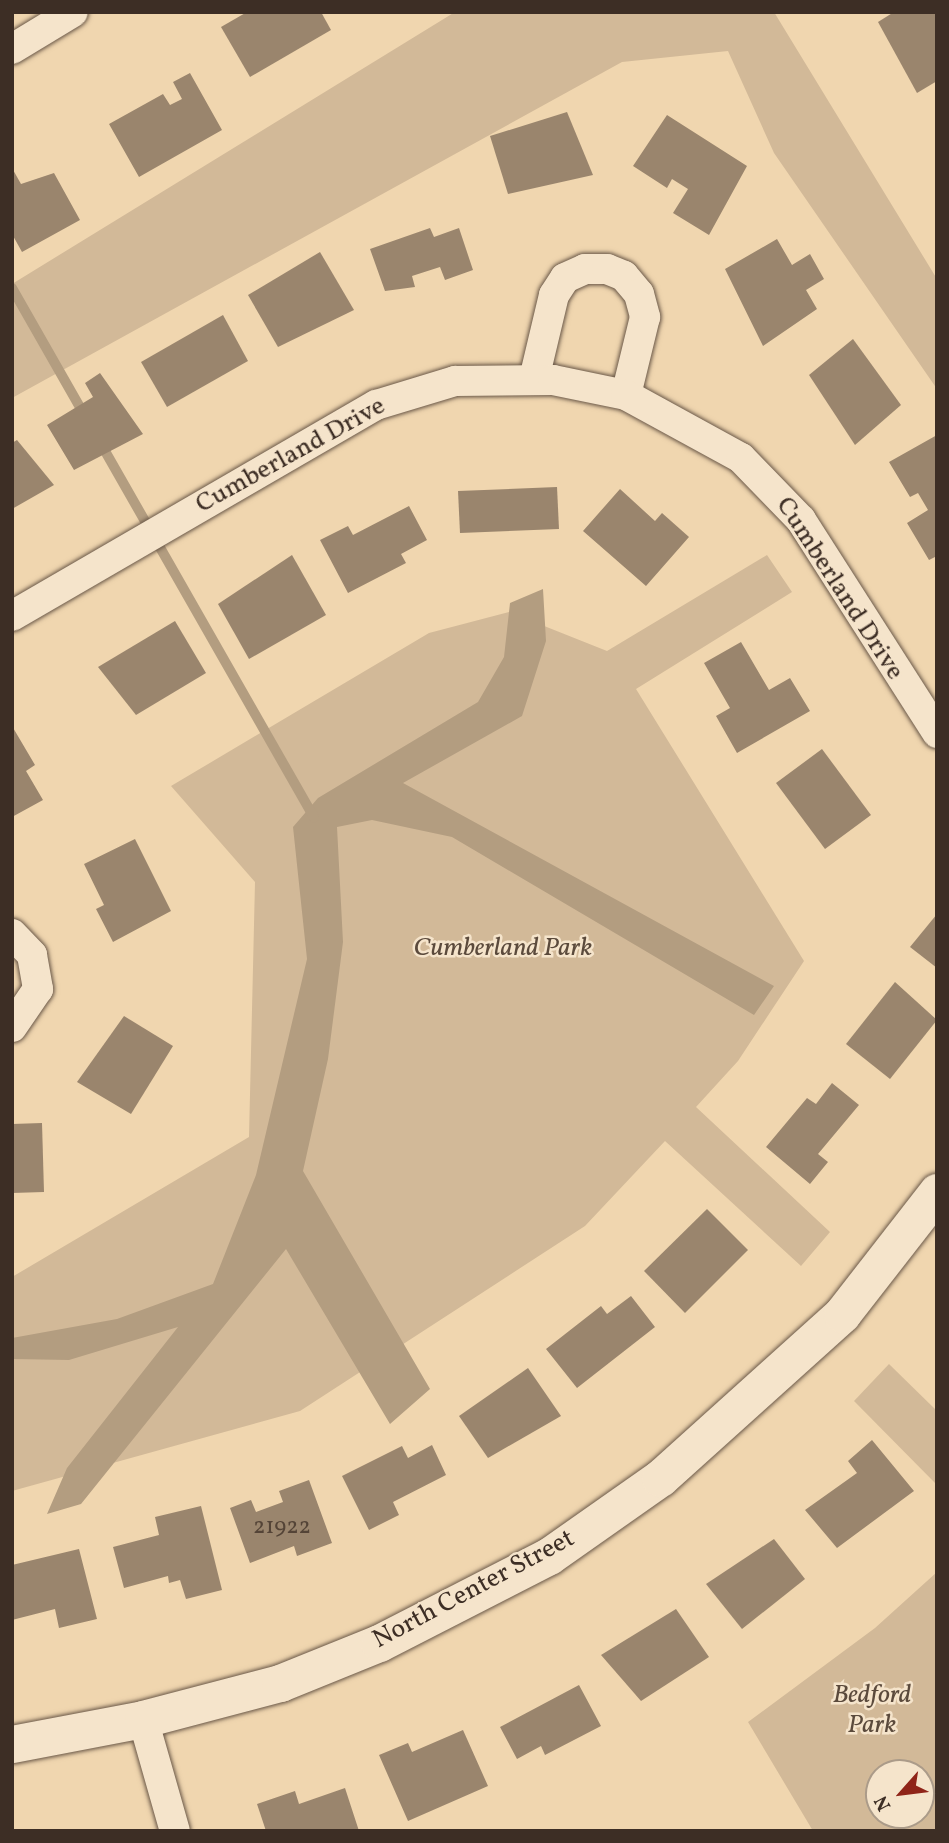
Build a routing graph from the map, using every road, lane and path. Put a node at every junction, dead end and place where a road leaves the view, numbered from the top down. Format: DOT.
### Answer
graph roads {
  1 [pos="73,12"];
  2 [pos="12,49"];
  3 [pos="534,379"];
  4 [pos="626,395"];
  5 [pos="12,616"];
  6 [pos="937,733"];
  7 [pos="12,934"];
  8 [pos="12,1027"];
  9 [pos="937,1192"];
  10 [pos="143,1720"];
  11 [pos="12,1744"];
  12 [pos="175,1831"];
  1 -- 2 [label="street"];
  3 -- 4 [label="street, Cumberland Drive"];
  3 -- 4 [label="street"];
  3 -- 5 [label="street, Cumberland Drive"];
  4 -- 6 [label="street, Cumberland Drive"];
  7 -- 8 [label="street"];
  9 -- 10 [label="street, North Center Street"];
  10 -- 11 [label="street, North Center Street"];
  10 -- 12 [label="street"];
}
